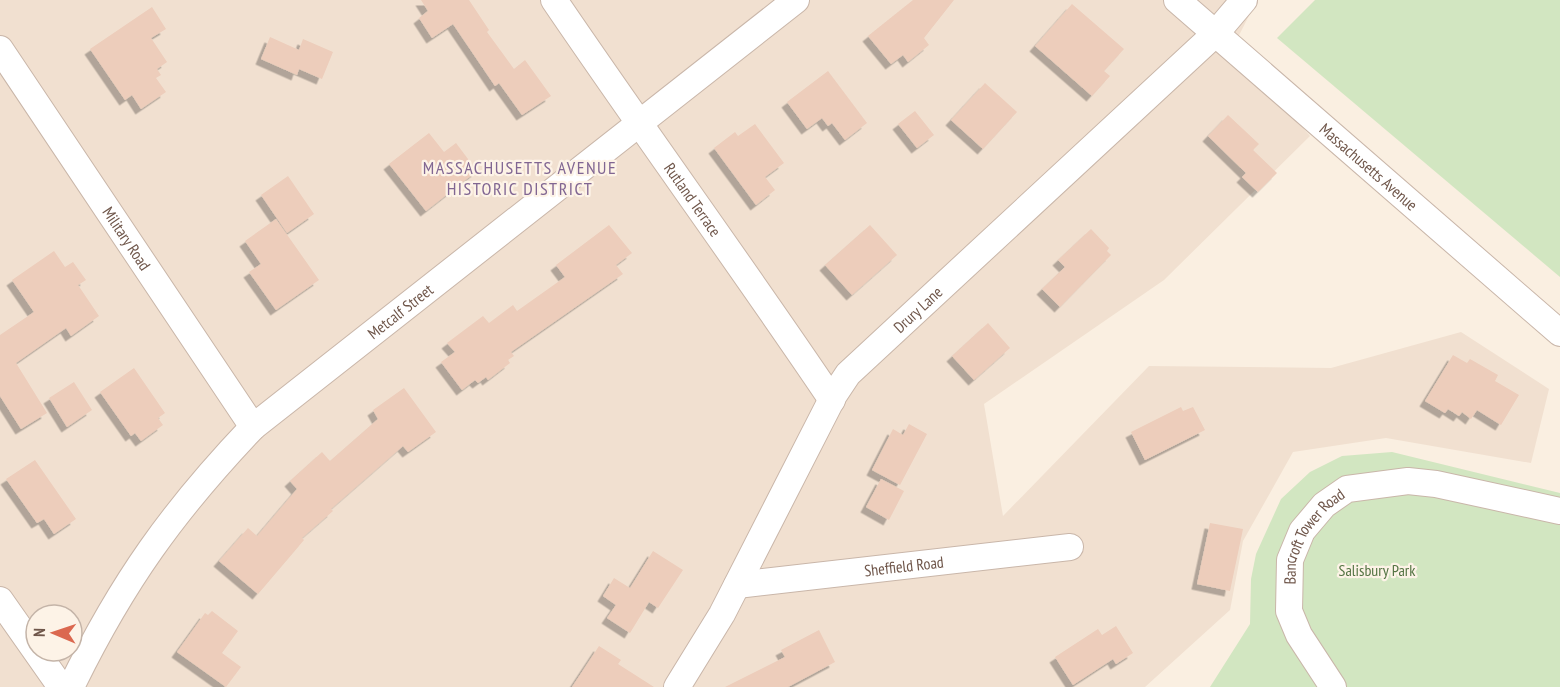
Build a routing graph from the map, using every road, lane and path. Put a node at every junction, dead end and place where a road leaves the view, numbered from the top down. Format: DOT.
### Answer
graph roads {
  1 [pos="554,0"];
  2 [pos="796,0"];
  3 [pos="1177,0"];
  4 [pos="1244,0"];
  5 [pos="1216,33"];
  6 [pos="0,50"];
  7 [pos="639,124"];
  8 [pos="1560,333"];
  9 [pos="832,400"];
  10 [pos="254,427"];
  11 [pos="1560,511"];
  12 [pos="1070,547"];
  13 [pos="737,585"];
  14 [pos="0,600"];
  15 [pos="61,687"];
  16 [pos="71,687"];
  17 [pos="677,687"];
  18 [pos="1333,687"];
  1 -- 7 [label="street, Rutland Terrace"];
  2 -- 7 [label="street, Metcalf Street"];
  3 -- 5 [label="street, Massachusetts Avenue"];
  4 -- 5 [label="street, Drury Lane"];
  5 -- 8 [label="street, Massachusetts Avenue"];
  5 -- 9 [label="street, Drury Lane"];
  6 -- 10 [label="street, Military Road"];
  7 -- 9 [label="street, Rutland Terrace"];
  7 -- 10 [label="street, Metcalf Street"];
  9 -- 13 [label="street, Drury Lane"];
  10 -- 16 [label="street, Metcalf Street"];
  11 -- 18 [label="street, Bancroft Tower Road"];
  12 -- 13 [label="street, Sheffield Road"];
  13 -- 17 [label="street, Drury Lane"];
  14 -- 15 [label="street"];
}
